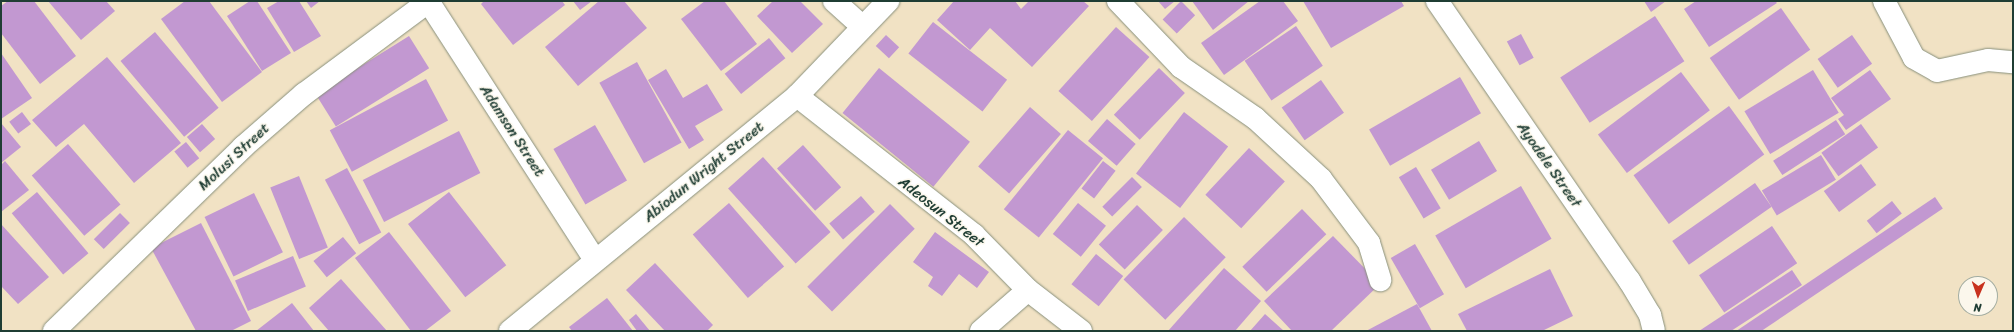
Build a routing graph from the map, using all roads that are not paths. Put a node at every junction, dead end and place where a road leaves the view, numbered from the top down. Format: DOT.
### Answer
graph roads {
  1 [pos="428,1"];
  2 [pos="834,1"];
  3 [pos="888,1"];
  4 [pos="1118,1"];
  5 [pos="1437,1"];
  6 [pos="1884,1"];
  7 [pos="862,26"];
  8 [pos="2013,62"];
  9 [pos="797,96"];
  10 [pos="595,260"];
  11 [pos="1380,280"];
  12 [pos="1028,290"];
  13 [pos="54,331"];
  14 [pos="510,331"];
  15 [pos="981,331"];
  16 [pos="1081,331"];
  17 [pos="1654,331"];
  1 -- 10 [label="street, Adamson Street"];
  1 -- 13 [label="street, Molusi Street"];
  2 -- 7 [label="street"];
  3 -- 7 [label="street, Abiodun Wright Street"];
  4 -- 11 [label="street"];
  5 -- 17 [label="street, Ayodele Street"];
  6 -- 8 [label="street"];
  7 -- 9 [label="street, Abiodun Wright Street"];
  9 -- 10 [label="street, Abiodun Wright Street"];
  9 -- 12 [label="street, Adeosun Street"];
  10 -- 14 [label="street, Abiodun Wright Street"];
  12 -- 15 [label="street"];
  12 -- 16 [label="street, Adeosun Street"];
}
